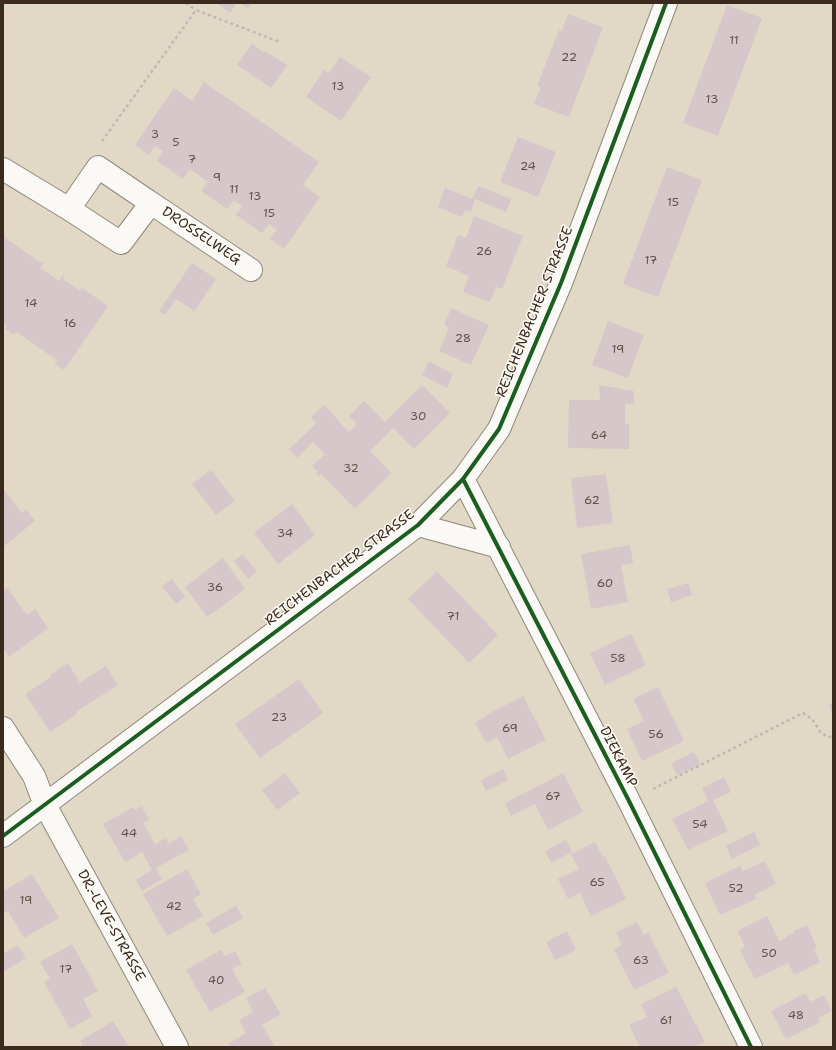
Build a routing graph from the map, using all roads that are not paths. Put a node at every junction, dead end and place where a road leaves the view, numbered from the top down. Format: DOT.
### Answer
graph roads {
  1 [pos="666,3"];
  2 [pos="3,169"];
  3 [pos="151,203"];
  4 [pos="69,209"];
  5 [pos="250,270"];
  6 [pos="463,479"];
  7 [pos="418,525"];
  8 [pos="499,547"];
  9 [pos="3,728"];
  10 [pos="44,805"];
  11 [pos="3,836"];
  12 [pos="177,1047"];
  13 [pos="751,1047"];
  1 -- 6 [label="street, REICHENBACHER STRASSE"];
  2 -- 4 [label="street, DROSSELWEG"];
  3 -- 4 [label="street, DROSSELWEG"];
  3 -- 4 [label="street, DROSSELWEG"];
  3 -- 5 [label="street, DROSSELWEG"];
  6 -- 7 [label="street, REICHENBACHER STRASSE"];
  6 -- 8 [label="street, DIEKAMP"];
  7 -- 8 [label="street"];
  7 -- 10 [label="street, REICHENBACHER STRASSE"];
  8 -- 13 [label="street, DIEKAMP"];
  9 -- 10 [label="street"];
  10 -- 11 [label="street, REICHENBACHER STRASSE"];
  10 -- 12 [label="street, DR.-LEVE-STRASSE"];
}
